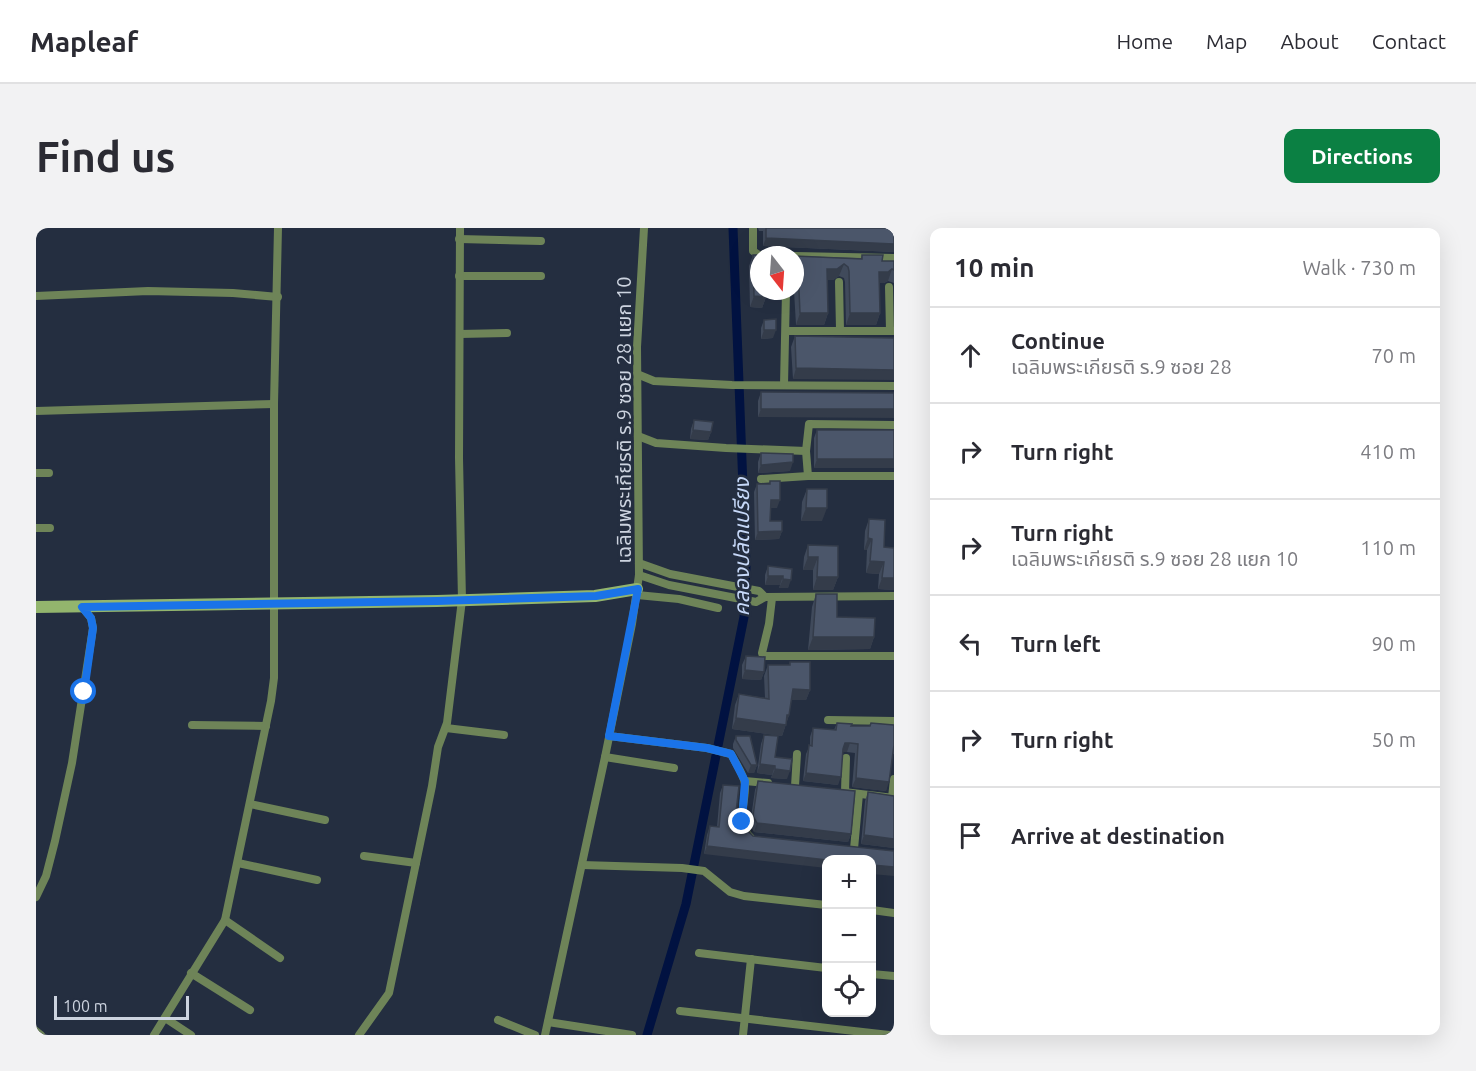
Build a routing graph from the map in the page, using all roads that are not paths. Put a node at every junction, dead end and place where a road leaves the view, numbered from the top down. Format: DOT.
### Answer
graph roads {
  1 [pos="278,228"];
  2 [pos="460,228"];
  3 [pos="644,228"];
  4 [pos="753,228"];
  5 [pos="459,240"];
  6 [pos="541,241"];
  7 [pos="753,246"];
  8 [pos="804,256"];
  9 [pos="894,258"];
  10 [pos="459,276"];
  11 [pos="541,276"];
  12 [pos="839,282"];
  13 [pos="889,287"];
  14 [pos="36,296"];
  15 [pos="278,297"];
  16 [pos="786,300"];
  17 [pos="840,330"];
  18 [pos="786,331"];
  19 [pos="892,331"];
  20 [pos="507,333"];
  21 [pos="460,334"];
  22 [pos="637,374"];
  23 [pos="784,385"];
  24 [pos="894,386"];
  25 [pos="274,404"];
  26 [pos="36,411"];
  27 [pos="894,425"];
  28 [pos="638,435"];
  29 [pos="806,451"];
  30 [pos="36,473"];
  31 [pos="49,473"];
  32 [pos="808,476"];
  33 [pos="894,476"];
  34 [pos="761,479"];
  35 [pos="36,528"];
  36 [pos="50,528"];
  37 [pos="639,563"];
  38 [pos="670,574"];
  39 [pos="639,575"];
  40 [pos="703,580"];
  41 [pos="669,585"];
  42 [pos="703,591"];
  43 [pos="637,592"];
  44 [pos="765,595"];
  45 [pos="894,596"];
  46 [pos="462,600"];
  47 [pos="275,602"];
  48 [pos="36,607"];
  49 [pos="82,607"];
  50 [pos="718,608"];
  51 [pos="894,656"];
  52 [pos="828,720"];
  53 [pos="894,721"];
  54 [pos="192,725"];
  55 [pos="266,726"];
  56 [pos="446,728"];
  57 [pos="504,735"];
  58 [pos="609,736"];
  59 [pos="797,754"];
  60 [pos="605,758"];
  61 [pos="846,759"];
  62 [pos="674,768"];
  63 [pos="894,779"];
  64 [pos="745,781"];
  65 [pos="775,784"];
  66 [pos="785,785"];
  67 [pos="795,786"];
  68 [pos="805,788"];
  69 [pos="835,791"];
  70 [pos="844,792"];
  71 [pos="859,794"];
  72 [pos="893,798"];
  73 [pos="249,804"];
  74 [pos="325,820"];
  75 [pos="762,839"];
  76 [pos="843,848"];
  77 [pos="854,849"];
  78 [pos="864,850"];
  79 [pos="364,856"];
  80 [pos="238,863"];
  81 [pos="416,863"];
  82 [pos="582,865"];
  83 [pos="317,880"];
  84 [pos="36,897"];
  85 [pos="822,905"];
  86 [pos="876,911"];
  87 [pos="894,913"];
  88 [pos="225,920"];
  89 [pos="699,953"];
  90 [pos="280,958"];
  91 [pos="751,959"];
  92 [pos="822,968"];
  93 [pos="191,973"];
  94 [pos="876,974"];
  95 [pos="894,976"];
  96 [pos="250,1010"];
  97 [pos="680,1011"];
  98 [pos="165,1018"];
  99 [pos="745,1018"];
  100 [pos="498,1020"];
  101 [pos="548,1022"];
  102 [pos="178,1027"];
  103 [pos="36,1031"];
  104 [pos="41,1035"];
  105 [pos="154,1035"];
  106 [pos="172,1035"];
  107 [pos="191,1035"];
  108 [pos="359,1035"];
  109 [pos="535,1035"];
  110 [pos="545,1035"];
  111 [pos="632,1035"];
  112 [pos="743,1035"];
  113 [pos="889,1035"];
  1 -- 15 [label="street"];
  2 -- 5 [label="street"];
  3 -- 22 [label="street, เฉลิมพระเกียรติ ร.9 ซอย 28 แยก 10"];
  4 -- 7 [label="street"];
  5 -- 6 [label="street"];
  5 -- 10 [label="street"];
  8 -- 9 [label="street"];
  10 -- 11 [label="street"];
  10 -- 21 [label="street"];
  12 -- 17 [label="street"];
  13 -- 19 [label="street"];
  14 -- 15 [label="street"];
  15 -- 25 [label="street"];
  16 -- 18 [label="street"];
  17 -- 18 [label="street"];
  17 -- 19 [label="street"];
  18 -- 23 [label="street"];
  20 -- 21 [label="street"];
  21 -- 46 [label="street"];
  22 -- 23 [label="street"];
  22 -- 28 [label="street, เฉลิมพระเกียรติ ร.9 ซอย 28 แยก 10"];
  23 -- 24 [label="street"];
  25 -- 26 [label="street"];
  25 -- 47 [label="street"];
  27 -- 29 [label="street"];
  28 -- 29 [label="street"];
  28 -- 37 [label="street, เฉลิมพระเกียรติ ร.9 ซอย 28 แยก 10"];
  29 -- 32 [label="street"];
  30 -- 31 [label="street"];
  32 -- 33 [label="street"];
  32 -- 34 [label="street"];
  35 -- 36 [label="street"];
  37 -- 38 [label="street"];
  37 -- 39 [label="street, เฉลิมพระเกียรติ ร.9 ซอย 28 แยก 10"];
  38 -- 40 [label="street"];
  38 -- 41 [label="street"];
  39 -- 41 [label="street"];
  39 -- 43 [label="street, เฉลิมพระเกียรติ ร.9 ซอย 28 แยก 10"];
  40 -- 42 [label="street"];
  40 -- 44 [label="street"];
  41 -- 42 [label="street"];
  42 -- 44 [label="street"];
  43 -- 46 [label="street"];
  43 -- 50 [label="street"];
  43 -- 58 [label="street, เฉลิมพระเกียรติ ร.9 ซอย 28 แยก 10"];
  44 -- 45 [label="street"];
  44 -- 51 [label="street"];
  46 -- 47 [label="street"];
  46 -- 56 [label="street"];
  47 -- 49 [label="street"];
  47 -- 55 [label="street"];
  48 -- 49 [label="street"];
  49 -- 84 [label="street"];
  52 -- 53 [label="street"];
  54 -- 55 [label="street"];
  55 -- 73 [label="street"];
  56 -- 57 [label="street"];
  56 -- 81 [label="street"];
  58 -- 60 [label="street, เฉลิมพระเกียรติ ร.9 ซอย 28 แยก 10"];
  58 -- 64 [label="street"];
  59 -- 67 [label="street"];
  60 -- 62 [label="street"];
  60 -- 82 [label="street, เฉลิมพระเกียรติ ร.9 ซอย 28 แยก 10"];
  61 -- 70 [label="street"];
  63 -- 72 [label="street"];
  64 -- 65 [label="street"];
  64 -- 75 [label="street"];
  66 -- 67 [label="street"];
  67 -- 68 [label="street"];
  69 -- 70 [label="street"];
  70 -- 71 [label="street"];
  71 -- 72 [label="street"];
  71 -- 77 [label="street"];
  73 -- 74 [label="street"];
  73 -- 80 [label="street"];
  76 -- 77 [label="street"];
  77 -- 78 [label="street"];
  79 -- 81 [label="street"];
  80 -- 83 [label="street"];
  80 -- 88 [label="street"];
  81 -- 108 [label="street"];
  82 -- 85 [label="street"];
  82 -- 101 [label="street, เฉลิมพระเกียรติ ร.9 ซอย 28 แยก 10"];
  86 -- 87 [label="street"];
  88 -- 90 [label="street"];
  88 -- 93 [label="street"];
  89 -- 91 [label="street"];
  91 -- 92 [label="street"];
  91 -- 99 [label="street"];
  93 -- 96 [label="street"];
  93 -- 98 [label="street"];
  94 -- 95 [label="street"];
  97 -- 99 [label="street"];
  98 -- 102 [label="street"];
  98 -- 105 [label="street"];
  99 -- 112 [label="street"];
  99 -- 113 [label="street"];
  100 -- 109 [label="street"];
  101 -- 110 [label="street, เฉลิมพระเกียรติ ร.9 ซอย 28 แยก 10"];
  101 -- 111 [label="street"];
  102 -- 106 [label="street"];
  102 -- 107 [label="street"];
  103 -- 104 [label="street"];
}
